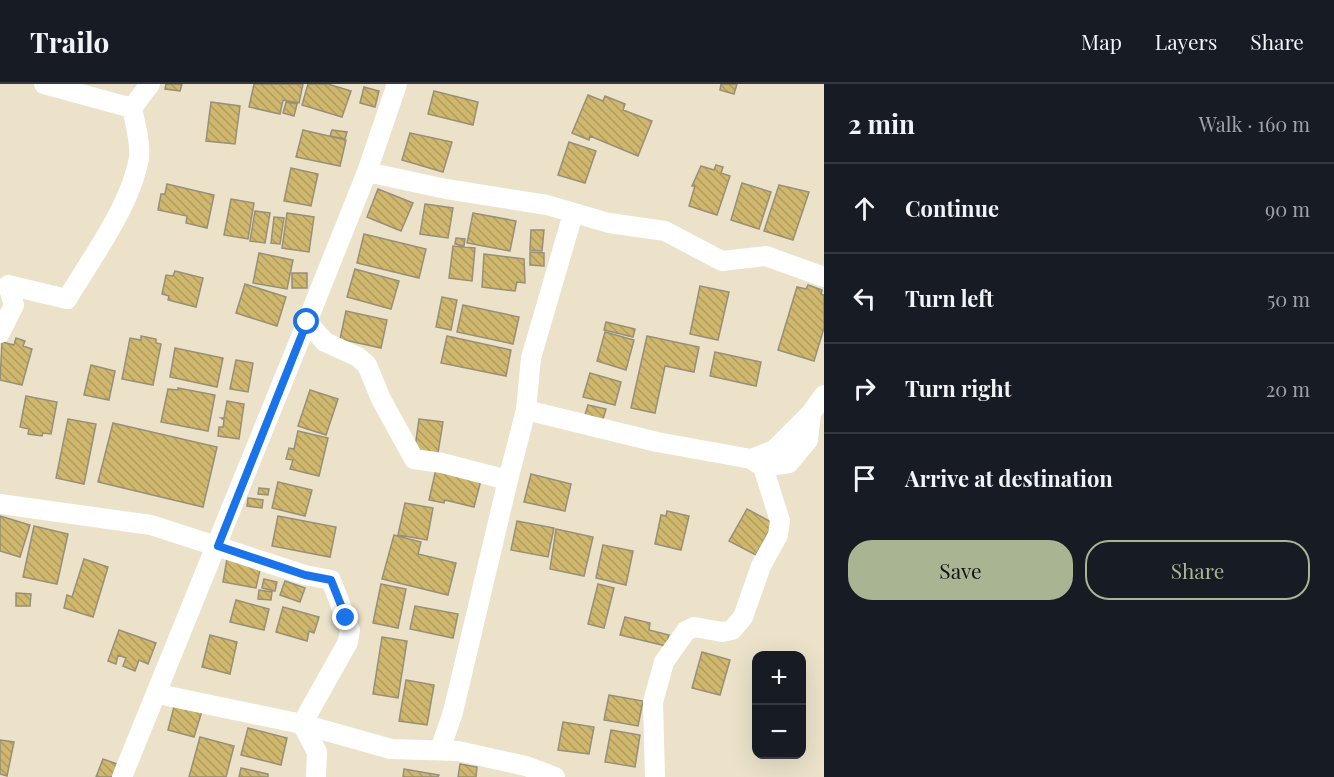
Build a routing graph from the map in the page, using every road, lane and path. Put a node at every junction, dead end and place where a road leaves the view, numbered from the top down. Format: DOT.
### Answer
graph roads {
  1 [pos="44,84"];
  2 [pos="150,84"];
  3 [pos="397,84"];
  4 [pos="132,108"];
  5 [pos="367,172"];
  6 [pos="573,214"];
  7 [pos="824,276"];
  8 [pos="4,284"];
  9 [pos="307,322"];
  10 [pos="0,333"];
  11 [pos="824,395"];
  12 [pos="526,410"];
  13 [pos="757,463"];
  14 [pos="508,480"];
  15 [pos="0,504"];
  16 [pos="218,546"];
  17 [pos="158,694"];
  18 [pos="302,724"];
  19 [pos="441,750"];
  20 [pos="123,777"];
  21 [pos="316,777"];
  22 [pos="555,777"];
  23 [pos="655,777"];
  1 -- 4 [label="street"];
  2 -- 4 [label="street"];
  3 -- 5 [label="street"];
  4 -- 8 [label="street"];
  5 -- 6 [label="street"];
  5 -- 9 [label="street"];
  6 -- 7 [label="street"];
  6 -- 12 [label="street"];
  8 -- 10 [label="street"];
  9 -- 14 [label="street"];
  9 -- 16 [label="street"];
  11 -- 13 [label="street"];
  12 -- 13 [label="street"];
  12 -- 14 [label="street"];
  13 -- 23 [label="street"];
  14 -- 19 [label="street"];
  15 -- 16 [label="street"];
  16 -- 17 [label="street"];
  16 -- 18 [label="street"];
  17 -- 18 [label="street"];
  17 -- 20 [label="street"];
  18 -- 19 [label="street"];
  18 -- 21 [label="street"];
  19 -- 22 [label="street"];
}
